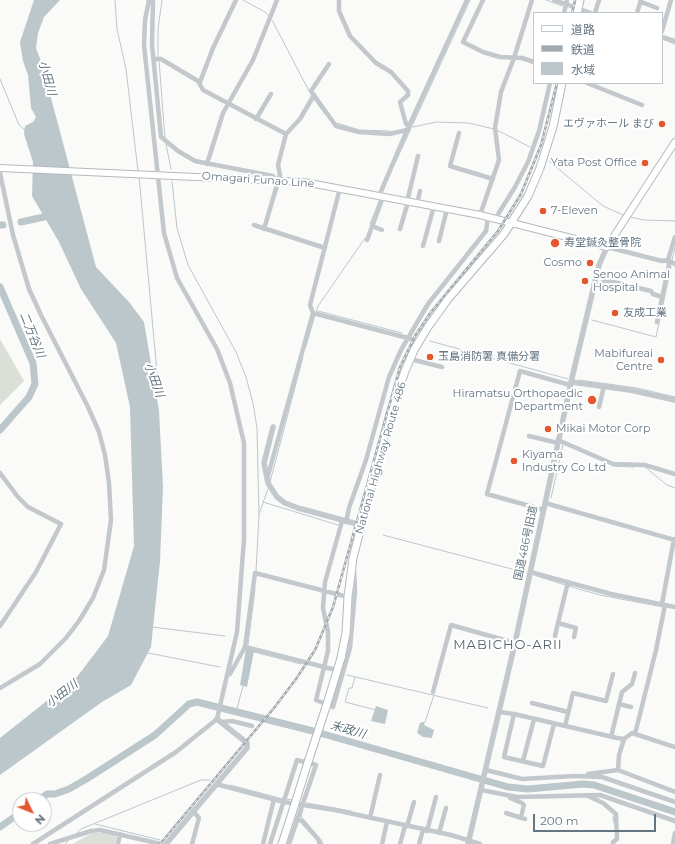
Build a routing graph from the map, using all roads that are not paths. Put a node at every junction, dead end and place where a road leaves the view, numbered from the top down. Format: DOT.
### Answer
graph roads {
  1 [pos="149,0"];
  2 [pos="153,0"];
  3 [pos="236,0"];
  4 [pos="278,0"];
  5 [pos="339,0"];
  6 [pos="467,0"];
  7 [pos="483,0"];
  8 [pos="532,0"];
  9 [pos="554,0"];
  10 [pos="580,0"];
  11 [pos="599,0"];
  12 [pos="671,0"];
  13 [pos="641,1"];
  14 [pos="566,2"];
  15 [pos="657,8"];
  16 [pos="578,11"];
  17 [pos="564,12"];
  18 [pos="595,12"];
  19 [pos="637,12"];
  20 [pos="663,28"];
  21 [pos="663,37"];
  22 [pos="675,41"];
  23 [pos="156,58"];
  24 [pos="514,58"];
  25 [pos="533,62"];
  26 [pos="329,64"];
  27 [pos="200,82"];
  28 [pos="550,84"];
  29 [pos="562,84"];
  30 [pos="590,84"];
  31 [pos="604,84"];
  32 [pos="602,89"];
  33 [pos="271,94"];
  34 [pos="314,94"];
  35 [pos="227,104"];
  36 [pos="642,104"];
  37 [pos="256,119"];
  38 [pos="408,128"];
  39 [pos="459,133"];
  40 [pos="286,134"];
  41 [pos="675,142"];
  42 [pos="418,156"];
  43 [pos="207,164"];
  44 [pos="1,170"];
  45 [pos="156,175"];
  46 [pos="494,178"];
  47 [pos="277,180"];
  48 [pos="340,188"];
  49 [pos="420,191"];
  50 [pos="381,197"];
  51 [pos="407,202"];
  52 [pos="417,204"];
  53 [pos="434,206"];
  54 [pos="447,209"];
  55 [pos="480,215"];
  56 [pos="488,217"];
  57 [pos="496,219"];
  58 [pos="512,222"];
  59 [pos="254,225"];
  60 [pos="372,226"];
  61 [pos="264,229"];
  62 [pos="400,229"];
  63 [pos="382,230"];
  64 [pos="675,237"];
  65 [pos="367,240"];
  66 [pos="439,241"];
  67 [pos="423,246"];
  68 [pos="607,247"];
  69 [pos="325,248"];
  70 [pos="668,260"];
  71 [pos="675,264"];
  72 [pos="594,285"];
  73 [pos="662,297"];
  74 [pos="312,313"];
  75 [pos="657,322"];
  76 [pos="407,338"];
  77 [pos="419,341"];
  78 [pos="410,358"];
  79 [pos="442,367"];
  80 [pos="570,383"];
  81 [pos="604,386"];
  82 [pos="675,400"];
  83 [pos="599,407"];
  84 [pos="273,427"];
  85 [pos="529,436"];
  86 [pos="558,441"];
  87 [pos="0,473"];
  88 [pos="675,474"];
  89 [pos="269,484"];
  90 [pos="545,506"];
  91 [pos="344,521"];
  92 [pos="362,525"];
  93 [pos="675,540"];
  94 [pos="353,558"];
  95 [pos="530,572"];
  96 [pos="568,584"];
  97 [pos="325,591"];
  98 [pos="348,598"];
  99 [pos="664,606"];
  100 [pos="675,607"];
  101 [pos="558,623"];
  102 [pos="0,626"];
  103 [pos="555,636"];
  104 [pos="574,637"];
  105 [pos="516,643"];
  106 [pos="247,647"];
  107 [pos="326,667"];
  108 [pos="344,672"];
  109 [pos="635,673"];
  110 [pos="613,674"];
  111 [pos="228,675"];
  112 [pos="0,688"];
  113 [pos="433,692"];
  114 [pos="532,703"];
  115 [pos="619,704"];
  116 [pos="631,707"];
  117 [pos="500,712"];
  118 [pos="568,712"];
  119 [pos="514,714"];
  120 [pos="219,718"];
  121 [pos="534,718"];
  122 [pos="554,724"];
  123 [pos="252,726"];
  124 [pos="565,726"];
  125 [pos="635,734"];
  126 [pos="611,737"];
  127 [pos="624,740"];
  128 [pos="675,747"];
  129 [pos="523,761"];
  130 [pos="618,770"];
  131 [pos="485,772"];
  132 [pos="380,775"];
  133 [pos="585,776"];
  134 [pos="216,784"];
  135 [pos="481,787"];
  136 [pos="675,792"];
  137 [pos="584,794"];
  138 [pos="505,796"];
  139 [pos="436,797"];
  140 [pos="274,799"];
  141 [pos="284,800"];
  142 [pos="414,802"];
  143 [pos="675,802"];
  144 [pos="302,805"];
  145 [pos="446,808"];
  146 [pos="193,811"];
  147 [pos="506,813"];
  148 [pos="370,816"];
  149 [pos="297,819"];
  150 [pos="675,821"];
  151 [pos="387,822"];
  152 [pos="407,825"];
  153 [pos="426,829"];
  154 [pos="439,831"];
  155 [pos="675,833"];
  156 [pos="120,834"];
  157 [pos="616,841"];
  158 [pos="468,842"];
  159 [pos="33,844"];
  160 [pos="50,844"];
  161 [pos="118,844"];
  162 [pos="161,844"];
  163 [pos="166,844"];
  164 [pos="192,844"];
  165 [pos="263,844"];
  166 [pos="270,844"];
  167 [pos="282,844"];
  168 [pos="289,844"];
  169 [pos="320,844"];
  170 [pos="382,844"];
  171 [pos="400,844"];
  172 [pos="419,844"];
  173 [pos="480,844"];
  174 [pos="673,844"];
  1 -- 45 [label="street"];
  2 -- 23 [label="street"];
  3 -- 27 [label="street"];
  4 -- 35 [label="street"];
  5 -- 38 [label="street"];
  6 -- 38 [label="street"];
  7 -- 24 [label="street"];
  8 -- 24 [label="street"];
  9 -- 14 [label="street"];
  10 -- 16 [label="highway"];
  11 -- 18 [label="street"];
  12 -- 20 [label="street"];
  13 -- 15 [label="street"];
  13 -- 19 [label="street"];
  14 -- 16 [label="street"];
  14 -- 17 [label="street"];
  21 -- 22 [label="street"];
  23 -- 27 [label="street"];
  23 -- 43 [label="street"];
  24 -- 25 [label="street"];
  24 -- 46 [label="street"];
  26 -- 34 [label="street"];
  27 -- 35 [label="street"];
  28 -- 57 [label="street"];
  29 -- 58 [label="highway, National Highway Route 486"];
  30 -- 32 [label="street"];
  31 -- 32 [label="street"];
  32 -- 36 [label="street"];
  33 -- 37 [label="street"];
  34 -- 38 [label="street"];
  34 -- 40 [label="street"];
  35 -- 37 [label="street"];
  35 -- 43 [label="street"];
  37 -- 40 [label="street"];
  38 -- 50 [label="street"];
  39 -- 46 [label="street"];
  40 -- 47 [label="street"];
  41 -- 68 [label="main road"];
  42 -- 51 [label="street"];
  43 -- 47 [label="street"];
  44 -- 45 [label="main road, Omagari Funao Line"];
  44 -- 112 [label="street"];
  45 -- 47 [label="main road, Omagari Funao Line"];
  45 -- 111 [label="street"];
  46 -- 55 [label="street"];
  47 -- 48 [label="main road, Omagari Funao Line"];
  47 -- 61 [label="street"];
  48 -- 50 [label="main road, Omagari Funao Line"];
  48 -- 69 [label="street"];
  49 -- 52 [label="street"];
  50 -- 51 [label="main road, Omagari Funao Line"];
  50 -- 60 [label="street"];
  51 -- 52 [label="main road, Omagari Funao Line"];
  51 -- 62 [label="street"];
  52 -- 53 [label="main road, Omagari Funao Line"];
  53 -- 54 [label="main road, Omagari Funao Line"];
  53 -- 67 [label="street"];
  54 -- 55 [label="main road, Omagari Funao Line"];
  54 -- 66 [label="street"];
  55 -- 56 [label="main road, Omagari Funao Line"];
  56 -- 57 [label="main road, Omagari Funao Line"];
  56 -- 76 [label="street"];
  57 -- 58 [label="main road, Omagari Funao Line"];
  58 -- 68 [label="main road, Omagari Funao Line"];
  58 -- 77 [label="highway, National Highway Route 486"];
  59 -- 61 [label="street"];
  60 -- 63 [label="street"];
  60 -- 65 [label="street"];
  61 -- 69 [label="street"];
  64 -- 70 [label="street"];
  68 -- 70 [label="street"];
  68 -- 72 [label="street, 国道486号旧道"];
  69 -- 74 [label="street"];
  70 -- 71 [label="street"];
  70 -- 73 [label="street"];
  72 -- 73 [label="street"];
  72 -- 80 [label="street, 国道486号旧道"];
  73 -- 75 [label="street"];
  74 -- 76 [label="street"];
  74 -- 89 [label="street"];
  76 -- 77 [label="street"];
  76 -- 91 [label="street"];
  77 -- 78 [label="highway, National Highway Route 486"];
  78 -- 79 [label="street"];
  78 -- 92 [label="highway, National Highway Route 486"];
  80 -- 81 [label="street"];
  80 -- 86 [label="street, 国道486号旧道"];
  80 -- 90 [label="street"];
  81 -- 82 [label="street"];
  81 -- 83 [label="street"];
  84 -- 89 [label="street"];
  85 -- 86 [label="street"];
  86 -- 88 [label="street"];
  86 -- 90 [label="street, 国道486号旧道"];
  87 -- 102 [label="street"];
  89 -- 91 [label="street"];
  90 -- 93 [label="street"];
  90 -- 95 [label="street, 国道486号旧道"];
  91 -- 92 [label="street"];
  91 -- 97 [label="street"];
  92 -- 94 [label="highway, National Highway Route 486"];
  93 -- 99 [label="street"];
  94 -- 98 [label="highway, National Highway Route 486"];
  94 -- 108 [label="street"];
  95 -- 96 [label="street"];
  95 -- 105 [label="street, 国道486号旧道"];
  96 -- 99 [label="street"];
  96 -- 101 [label="street"];
  97 -- 98 [label="street"];
  97 -- 106 [label="street"];
  97 -- 107 [label="street"];
  98 -- 167 [label="highway, National Highway Route 486, bridge"];
  99 -- 100 [label="street"];
  99 -- 125 [label="street"];
  101 -- 103 [label="street"];
  101 -- 104 [label="street"];
  105 -- 113 [label="street"];
  105 -- 117 [label="street, 国道486号旧道"];
  106 -- 107 [label="street"];
  106 -- 111 [label="street"];
  107 -- 108 [label="street"];
  107 -- 108 [label="street"];
  109 -- 115 [label="street"];
  110 -- 118 [label="street"];
  111 -- 120 [label="street"];
  114 -- 118 [label="street"];
  115 -- 116 [label="street"];
  115 -- 126 [label="street"];
  117 -- 119 [label="street"];
  117 -- 131 [label="street, 国道486号旧道"];
  118 -- 124 [label="street"];
  119 -- 121 [label="street"];
  119 -- 129 [label="street"];
  120 -- 123 [label="street"];
  120 -- 134 [label="street"];
  120 -- 159 [label="street"];
  121 -- 122 [label="street"];
  121 -- 129 [label="street"];
  122 -- 124 [label="street"];
  122 -- 129 [label="street"];
  124 -- 126 [label="street"];
  125 -- 127 [label="street"];
  125 -- 128 [label="street"];
  126 -- 127 [label="street"];
  127 -- 130 [label="street"];
  130 -- 133 [label="street"];
  130 -- 136 [label="street"];
  131 -- 133 [label="street"];
  131 -- 135 [label="street, 国道486号旧道"];
  132 -- 148 [label="street"];
  133 -- 143 [label="street"];
  134 -- 140 [label="street"];
  134 -- 146 [label="street"];
  135 -- 138 [label="street"];
  135 -- 158 [label="street, 国道486号旧道"];
  137 -- 138 [label="street"];
  137 -- 150 [label="street"];
  137 -- 157 [label="street"];
  138 -- 147 [label="street"];
  139 -- 153 [label="street"];
  140 -- 141 [label="street"];
  140 -- 165 [label="street"];
  141 -- 144 [label="street"];
  141 -- 144 [label="street"];
  141 -- 166 [label="street"];
  142 -- 152 [label="street"];
  144 -- 148 [label="street"];
  144 -- 149 [label="street"];
  145 -- 154 [label="street"];
  146 -- 163 [label="street"];
  146 -- 164 [label="street"];
  148 -- 151 [label="street"];
  149 -- 168 [label="street"];
  149 -- 169 [label="street"];
  151 -- 152 [label="street"];
  151 -- 170 [label="street"];
  152 -- 153 [label="street"];
  152 -- 171 [label="street"];
  153 -- 154 [label="street"];
  153 -- 172 [label="street"];
  154 -- 158 [label="street"];
  155 -- 174 [label="street"];
  156 -- 160 [label="street"];
  156 -- 161 [label="street"];
  156 -- 162 [label="street"];
  158 -- 173 [label="street"];
}
